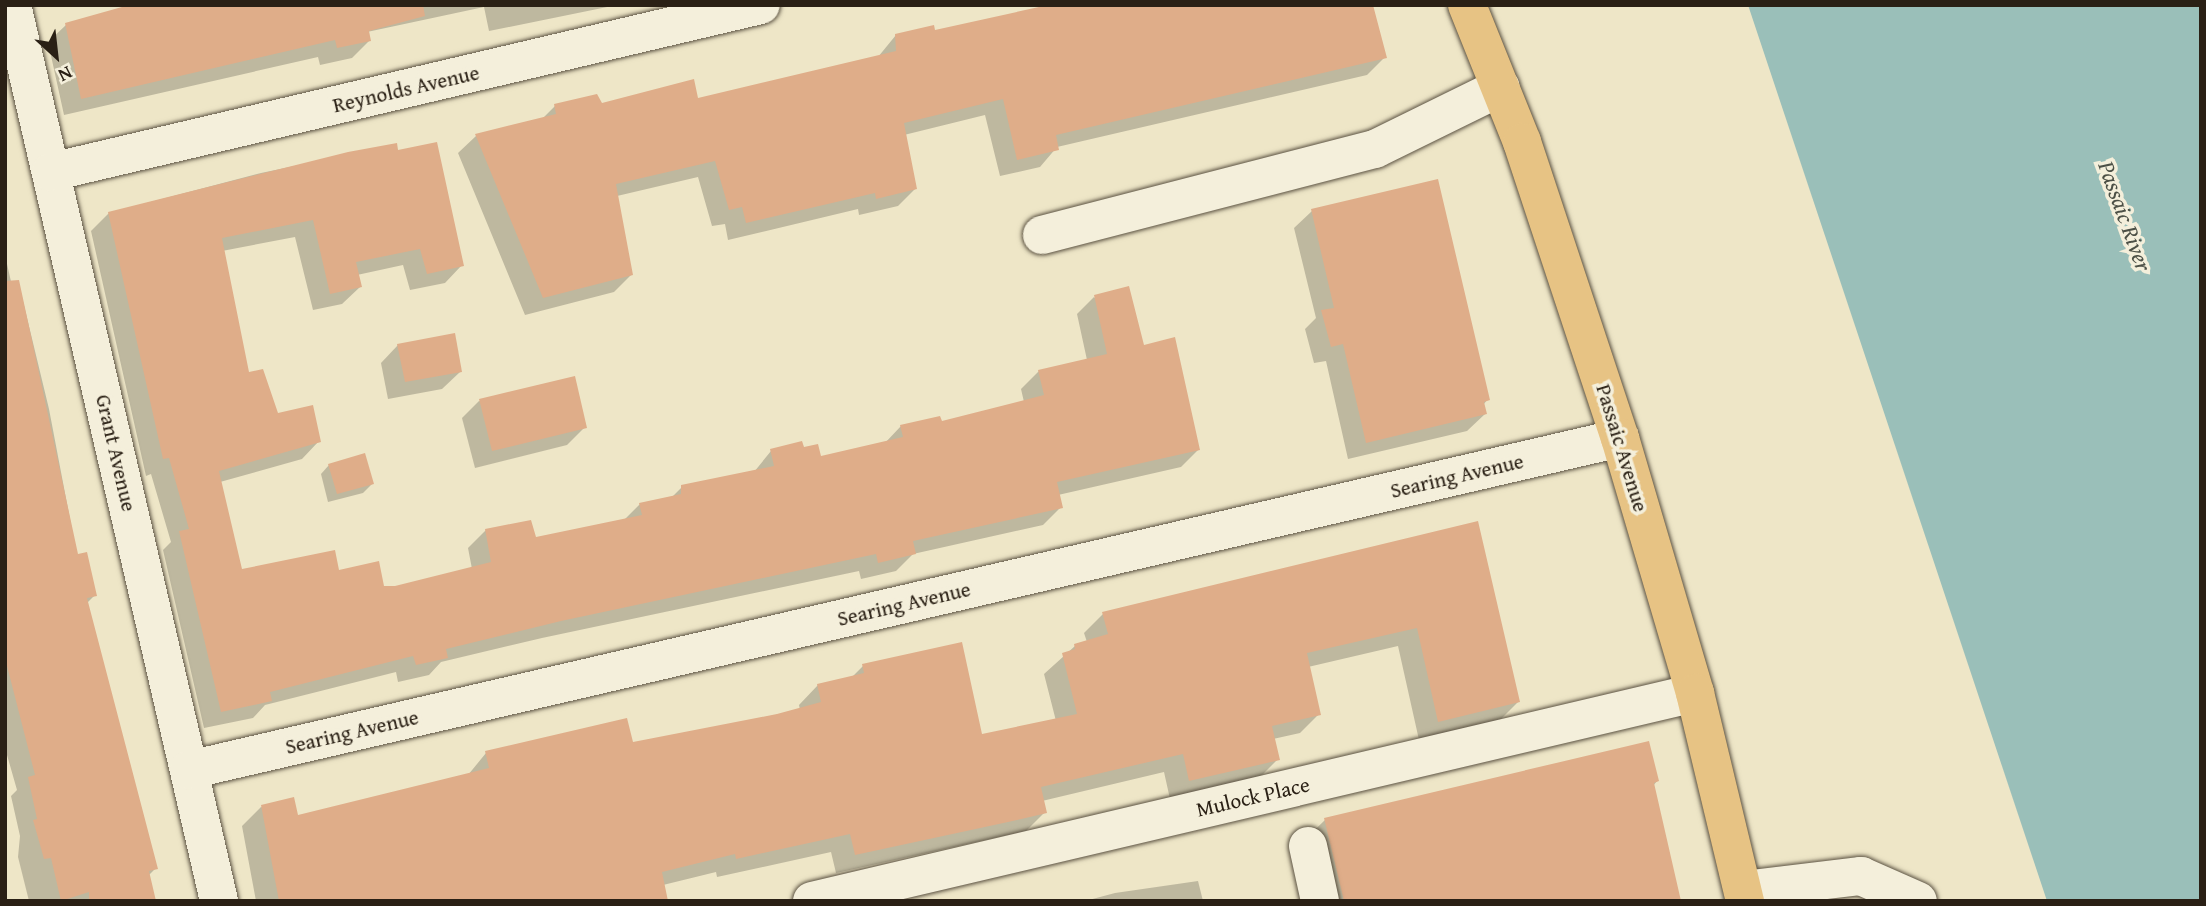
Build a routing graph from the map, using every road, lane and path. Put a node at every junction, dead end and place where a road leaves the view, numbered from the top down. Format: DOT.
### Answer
graph roads {
  1 [pos="12,5"];
  2 [pos="761,5"];
  3 [pos="1467,5"];
  4 [pos="1501,87"];
  5 [pos="51,172"];
  6 [pos="1042,235"];
  7 [pos="1620,438"];
  8 [pos="1695,693"];
  9 [pos="189,770"];
  10 [pos="1308,846"];
  11 [pos="1744,895"];
  12 [pos="219,901"];
  13 [pos="812,901"];
  14 [pos="1320,901"];
  15 [pos="1919,901"];
  1 -- 5 [label="street, Grant Avenue"];
  2 -- 5 [label="street, Reynolds Avenue"];
  3 -- 4 [label="main road, Passaic Avenue"];
  4 -- 6 [label="street"];
  4 -- 7 [label="main road, Passaic Avenue"];
  5 -- 9 [label="street, Grant Avenue"];
  7 -- 8 [label="main road, Passaic Avenue"];
  7 -- 9 [label="street, Searing Avenue"];
  8 -- 11 [label="main road, Passaic Avenue"];
  8 -- 13 [label="street, Mulock Place"];
  9 -- 12 [label="street, Grant Avenue"];
  10 -- 14 [label="street"];
  11 -- 15 [label="street"];
}
